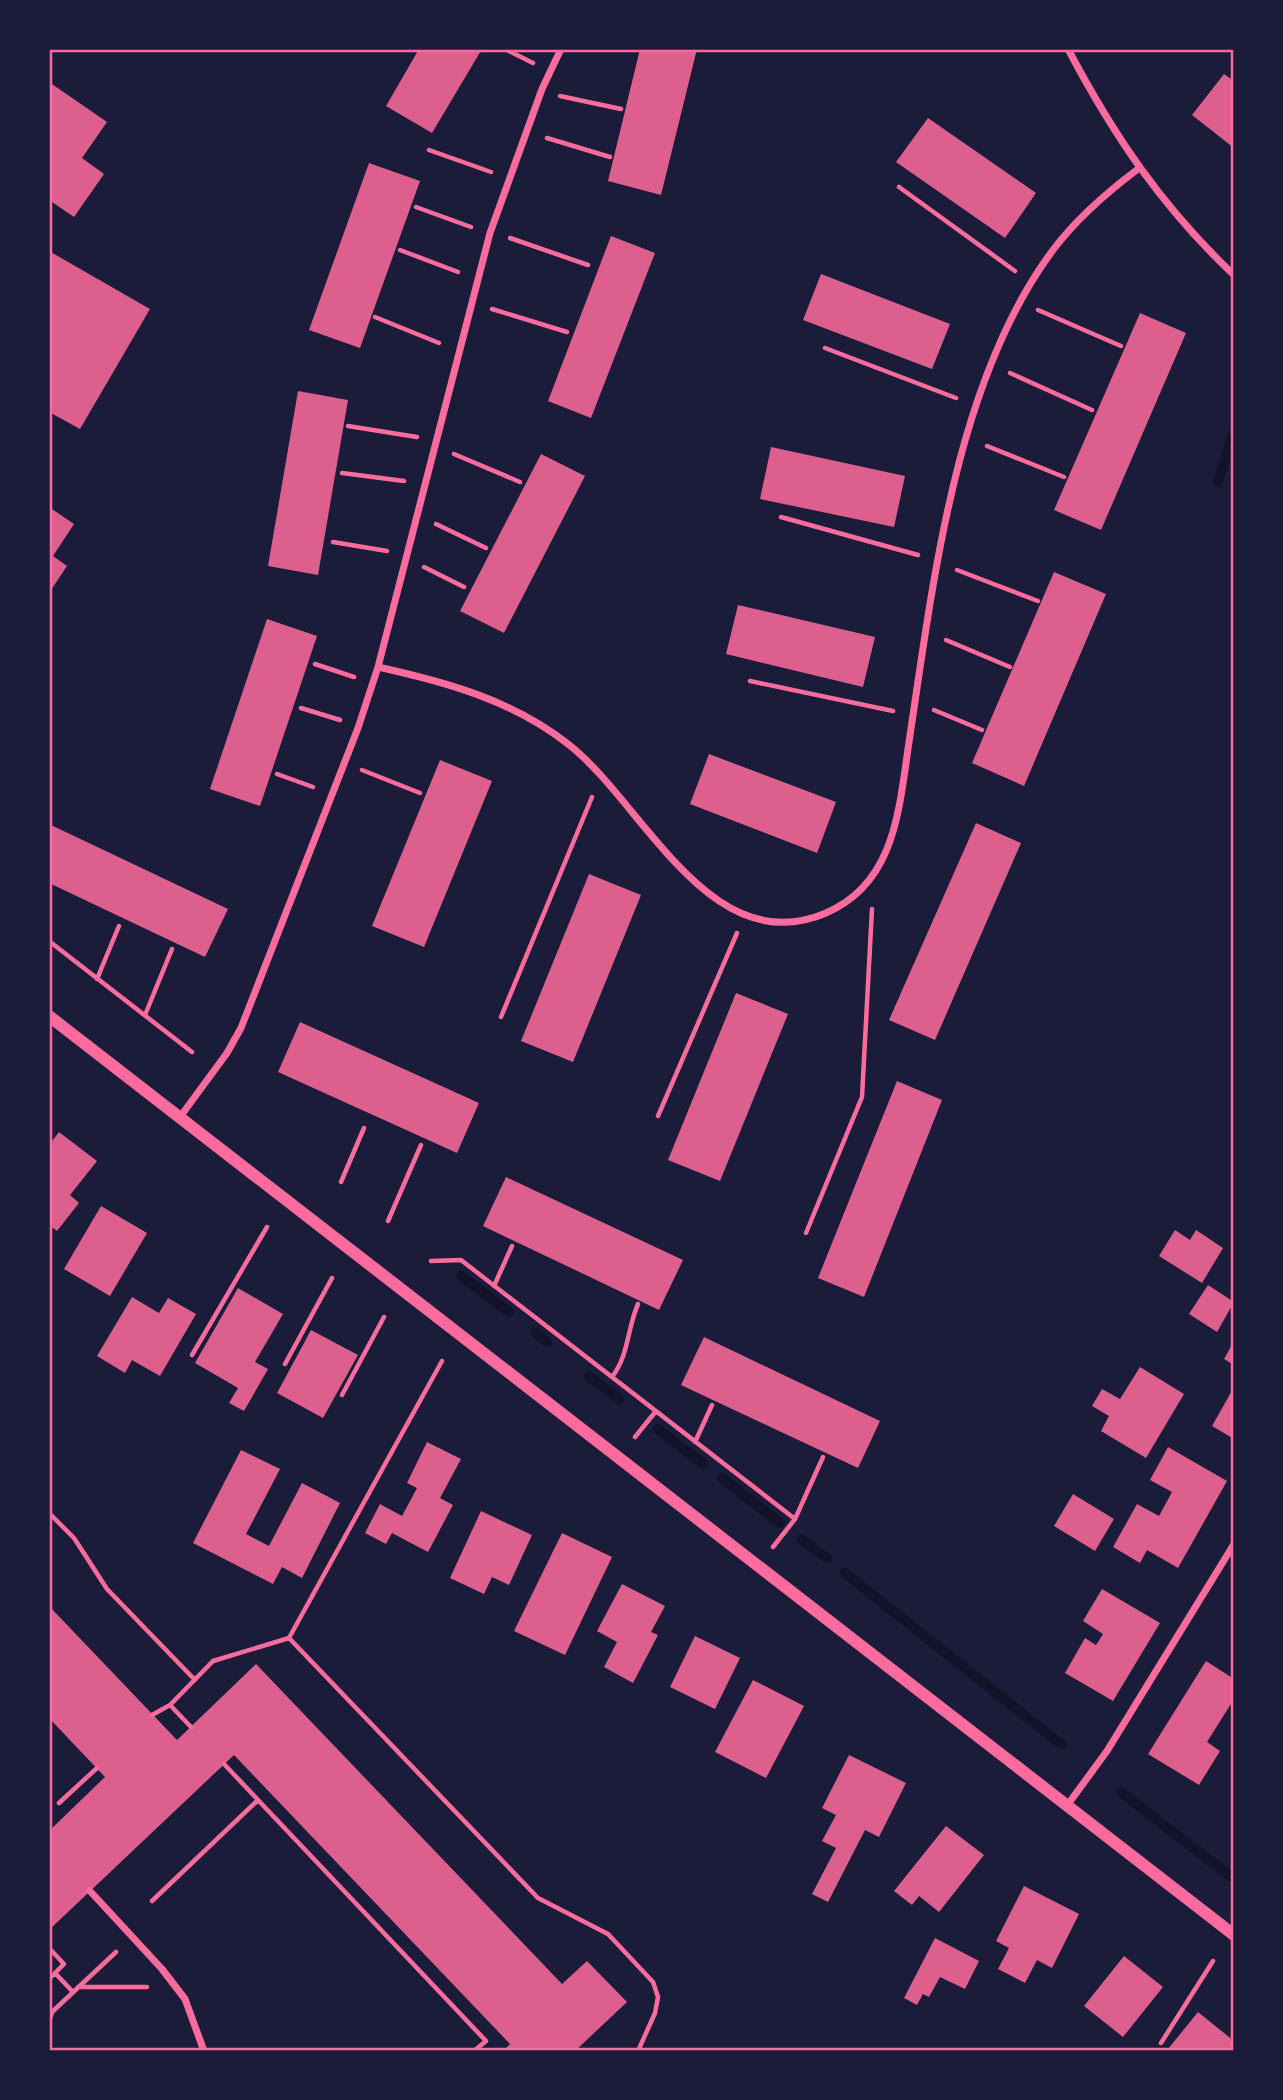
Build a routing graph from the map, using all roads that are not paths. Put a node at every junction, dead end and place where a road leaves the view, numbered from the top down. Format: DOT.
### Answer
graph roads {
  1 [pos="561,49"];
  2 [pos="1068,49"];
  3 [pos="1138,169"];
  4 [pos="1234,275"];
  5 [pos="378,667"];
  6 [pos="49,1016"];
  7 [pos="180,1117"];
  8 [pos="1234,1544"];
  9 [pos="1066,1807"];
  10 [pos="90,1891"];
  11 [pos="1234,1935"];
  12 [pos="204,2051"];
  1 -- 5 [label="street"];
  2 -- 3 [label="street"];
  3 -- 4 [label="street"];
  3 -- 5 [label="street"];
  5 -- 7 [label="street"];
  6 -- 7 [label="street"];
  7 -- 9 [label="street"];
  8 -- 9 [label="street"];
  9 -- 11 [label="street"];
  10 -- 12 [label="street"];
}
